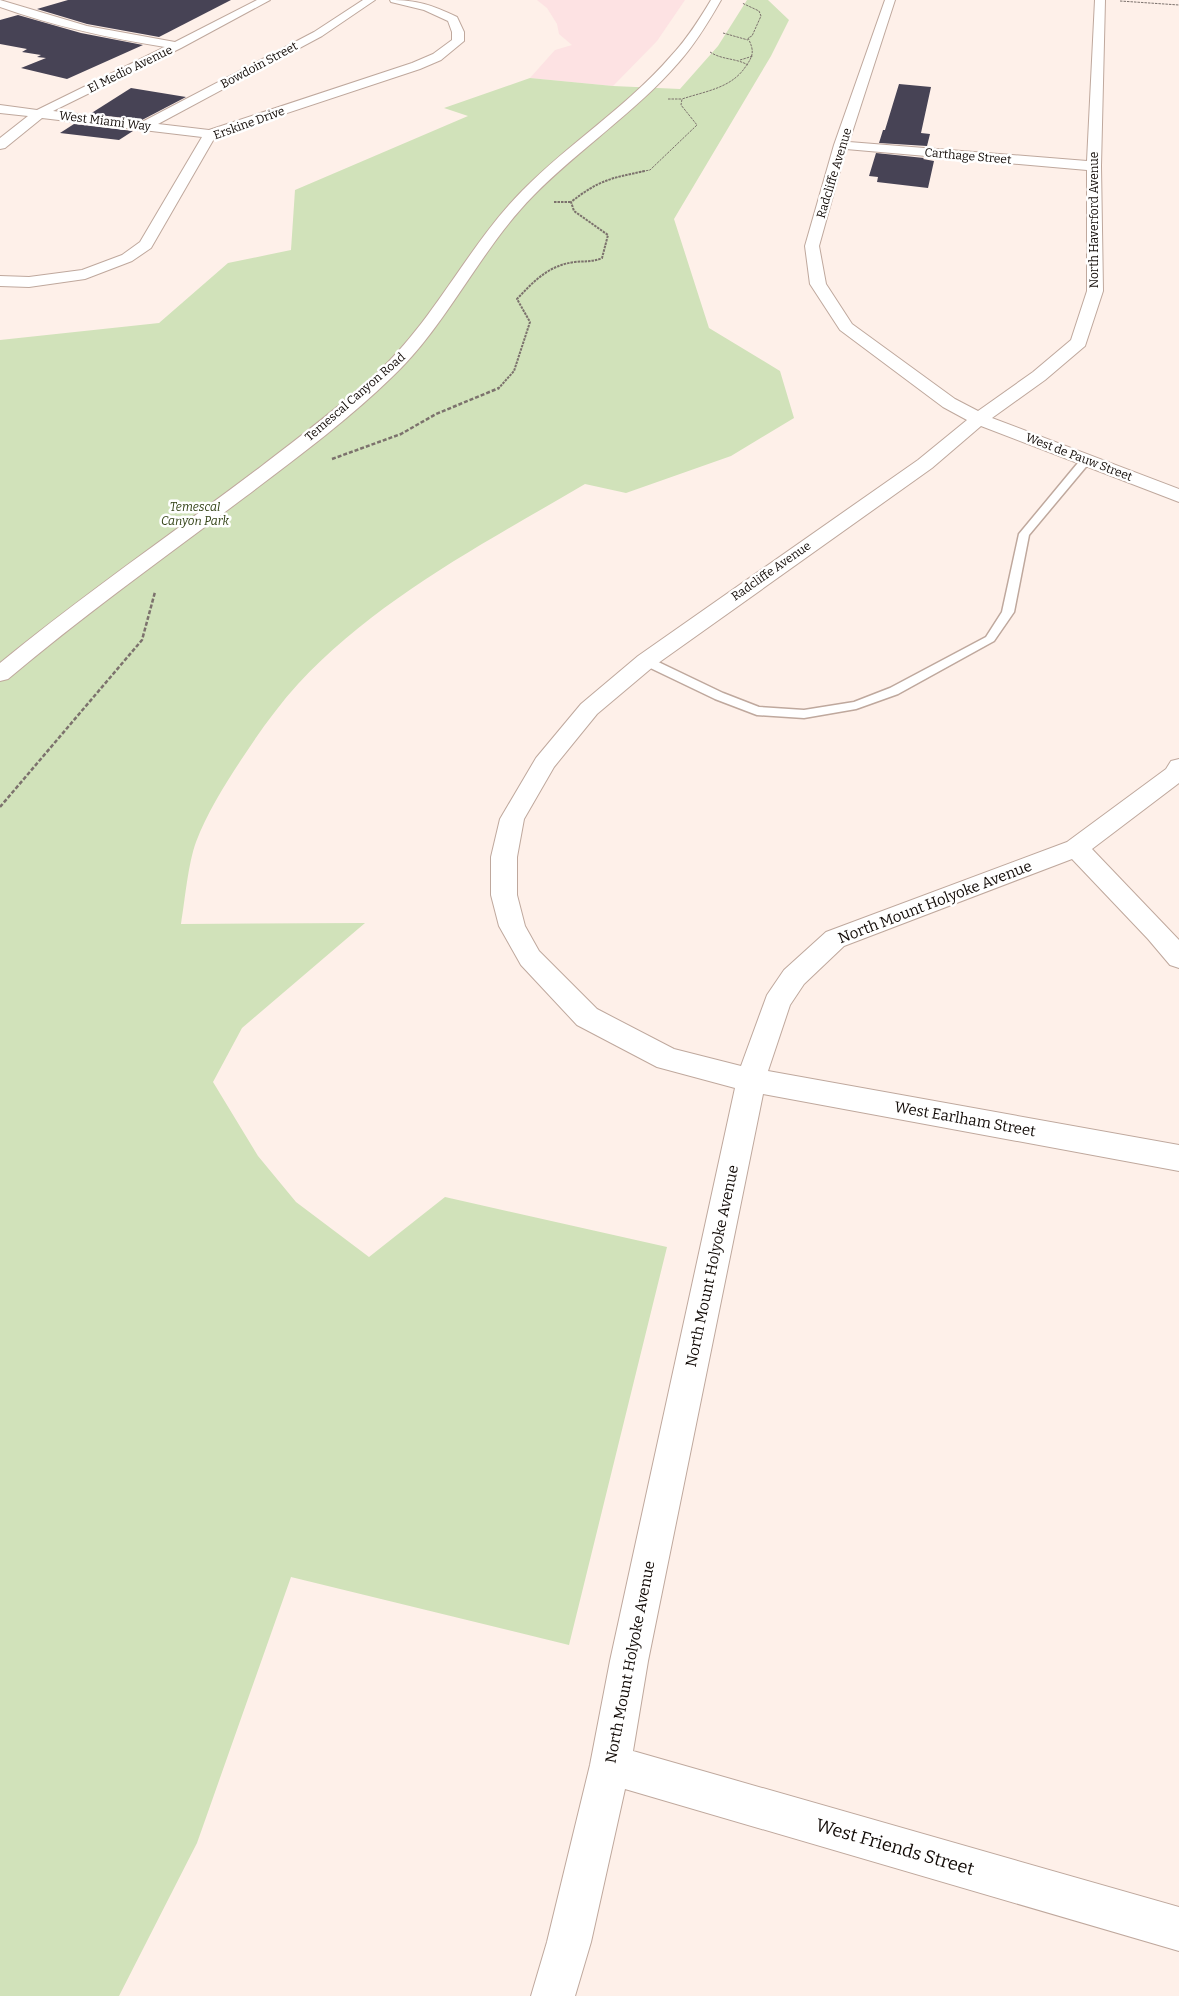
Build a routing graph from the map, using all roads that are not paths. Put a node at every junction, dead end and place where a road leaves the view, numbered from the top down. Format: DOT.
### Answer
graph roads {
  1 [pos="265,0"];
  2 [pos="370,0"];
  3 [pos="395,0"];
  4 [pos="716,0"];
  5 [pos="890,0"];
  6 [pos="1100,0"];
  7 [pos="0,3"];
  8 [pos="177,46"];
  9 [pos="0,109"];
  10 [pos="40,114"];
  11 [pos="144,126"];
  12 [pos="210,134"];
  13 [pos="0,145"];
  14 [pos="841,145"];
  15 [pos="1094,166"];
  16 [pos="0,282"];
  17 [pos="978,418"];
  18 [pos="1086,460"];
  19 [pos="1179,496"];
  20 [pos="646,661"];
  21 [pos="0,674"];
  22 [pos="1179,767"];
  23 [pos="1076,848"];
  24 [pos="1179,958"];
  25 [pos="750,1080"];
  26 [pos="1179,1158"];
  27 [pos="610,1764"];
  28 [pos="1179,1929"];
  29 [pos="553,1996"];
  1 -- 8 [label="street, El Medio Avenue"];
  2 -- 11 [label="street, Bowdoin Street"];
  3 -- 12 [label="street, Erskine Drive"];
  4 -- 21 [label="street, Temescal Canyon Road"];
  5 -- 14 [label="street, Radcliffe Avenue"];
  6 -- 15 [label="street, North Haverford Avenue"];
  7 -- 8 [label="street"];
  8 -- 10 [label="street, El Medio Avenue"];
  9 -- 10 [label="street, West Miami Way"];
  10 -- 11 [label="street, West Miami Way"];
  10 -- 13 [label="street, El Medio Avenue"];
  11 -- 12 [label="street, West Miami Way"];
  12 -- 16 [label="street, Erskine Drive"];
  14 -- 15 [label="street, Carthage Street"];
  14 -- 17 [label="street, Radcliffe Avenue"];
  15 -- 17 [label="street, North Haverford Avenue"];
  17 -- 18 [label="street, West de Pauw Street"];
  17 -- 20 [label="street, Radcliffe Avenue"];
  18 -- 19 [label="street, West de Pauw Street"];
  18 -- 20 [label="lane"];
  20 -- 25 [label="street, Radcliffe Avenue"];
  22 -- 23 [label="street, North Mount Holyoke Avenue"];
  23 -- 24 [label="street"];
  23 -- 25 [label="street, North Mount Holyoke Avenue"];
  25 -- 26 [label="street, West Earlham Street"];
  25 -- 27 [label="street, North Mount Holyoke Avenue"];
  27 -- 28 [label="street, West Friends Street"];
  27 -- 29 [label="street, North Mount Holyoke Avenue"];
}
